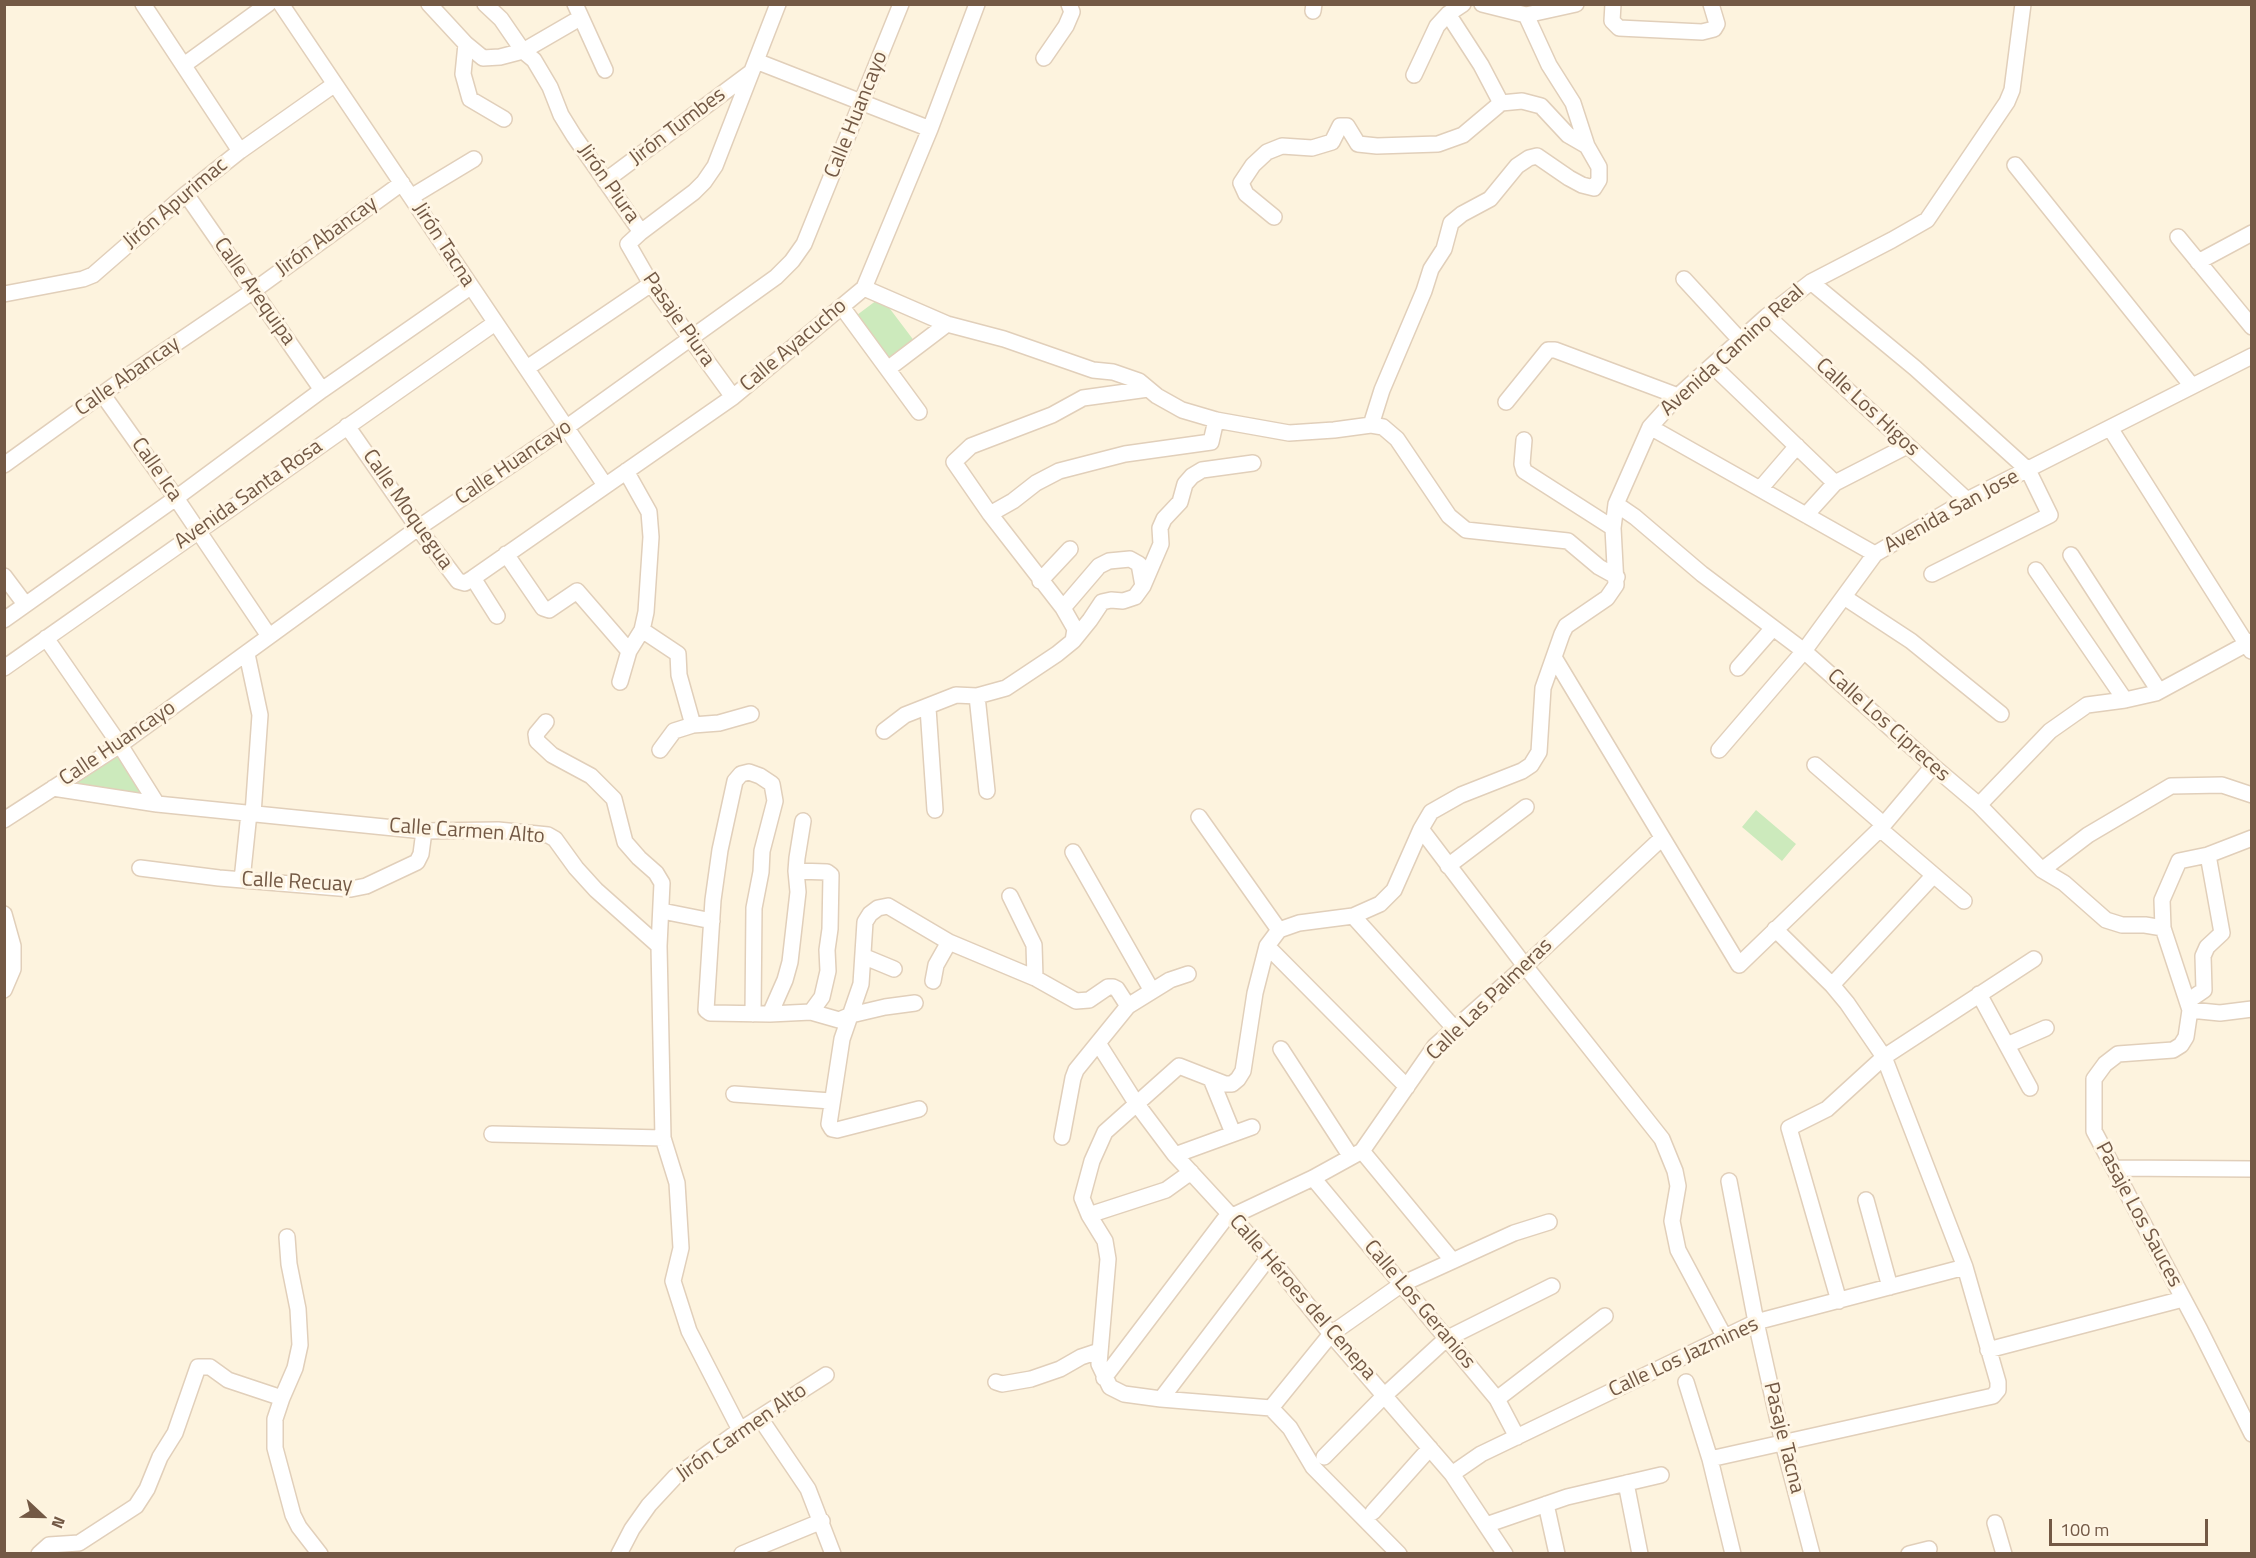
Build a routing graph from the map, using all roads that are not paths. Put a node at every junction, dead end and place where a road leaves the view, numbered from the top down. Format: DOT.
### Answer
graph roads {
  1 [pos="143,4"];
  2 [pos="268,4"];
  3 [pos="281,4"];
  4 [pos="429,4"];
  5 [pos="485,4"];
  6 [pos="778,4"];
  7 [pos="901,4"];
  8 [pos="977,4"];
  9 [pos="1069,4"];
  10 [pos="1463,4"];
  11 [pos="1482,4"];
  12 [pos="1576,4"];
  13 [pos="1613,4"];
  14 [pos="1711,4"];
  15 [pos="2023,4"];
  16 [pos="578,11"];
  17 [pos="1448,14"];
  18 [pos="1526,15"];
  19 [pos="466,44"];
  20 [pos="523,51"];
  21 [pos="1044,58"];
  22 [pos="184,65"];
  23 [pos="753,67"];
  24 [pos="604,70"];
  25 [pos="1414,75"];
  26 [pos="335,84"];
  27 [pos="1501,103"];
  28 [pos="862,104"];
  29 [pos="504,119"];
  30 [pos="930,129"];
  31 [pos="1587,146"];
  32 [pos="240,150"];
  33 [pos="474,159"];
  34 [pos="2015,165"];
  35 [pos="605,181"];
  36 [pos="402,183"];
  37 [pos="186,194"];
  38 [pos="411,197"];
  39 [pos="1274,218"];
  40 [pos="2252,233"];
  41 [pos="635,236"];
  42 [pos="2178,237"];
  43 [pos="2198,262"];
  44 [pos="1684,279"];
  45 [pos="1811,282"];
  46 [pos="651,284"];
  47 [pos="470,288"];
  48 [pos="864,288"];
  49 [pos="253,291"];
  50 [pos="4,294"];
  51 [pos="842,307"];
  52 [pos="1767,316"];
  53 [pos="495,323"];
  54 [pos="947,324"];
  55 [pos="2252,327"];
  56 [pos="691,340"];
  57 [pos="1741,340"];
  58 [pos="2252,356"];
  59 [pos="1713,366"];
  60 [pos="527,368"];
  61 [pos="889,368"];
  62 [pos="2192,386"];
  63 [pos="1148,389"];
  64 [pos="322,390"];
  65 [pos="103,395"];
  66 [pos="1678,396"];
  67 [pos="733,397"];
  68 [pos="1506,402"];
  69 [pos="919,412"];
  70 [pos="1216,420"];
  71 [pos="1371,425"];
  72 [pos="347,426"];
  73 [pos="567,427"];
  74 [pos="1650,427"];
  75 [pos="2110,428"];
  76 [pos="1524,440"];
  77 [pos="1797,446"];
  78 [pos="1907,446"];
  79 [pos="1253,463"];
  80 [pos="4,465"];
  81 [pos="2028,470"];
  82 [pos="626,471"];
  83 [pos="1834,483"];
  84 [pos="605,485"];
  85 [pos="1760,489"];
  86 [pos="176,498"];
  87 [pos="1967,500"];
  88 [pos="1616,504"];
  89 [pos="990,514"];
  90 [pos="1806,515"];
  91 [pos="418,528"];
  92 [pos="1613,528"];
  93 [pos="199,531"];
  94 [pos="1070,549"];
  95 [pos="506,554"];
  96 [pos="1875,554"];
  97 [pos="2071,555"];
  98 [pos="2036,570"];
  99 [pos="1932,574"];
  100 [pos="4,576"];
  101 [pos="1617,577"];
  102 [pos="473,578"];
  103 [pos="1040,581"];
  104 [pos="1143,586"];
  105 [pos="1844,597"];
  106 [pos="26,604"];
  107 [pos="1064,608"];
  108 [pos="497,616"];
  109 [pos="4,620"];
  110 [pos="1773,628"];
  111 [pos="642,630"];
  112 [pos="269,636"];
  113 [pos="46,638"];
  114 [pos="1073,641"];
  115 [pos="2250,645"];
  116 [pos="630,651"];
  117 [pos="1804,651"];
  118 [pos="246,654"];
  119 [pos="1554,659"];
  120 [pos="4,668"];
  121 [pos="1738,668"];
  122 [pos="620,682"];
  123 [pos="2159,691"];
  124 [pos="977,696"];
  125 [pos="2125,700"];
  126 [pos="928,708"];
  127 [pos="751,714"];
  128 [pos="2001,714"];
  129 [pos="546,722"];
  130 [pos="693,725"];
  131 [pos="884,731"];
  132 [pos="120,745"];
  133 [pos="660,750"];
  134 [pos="1719,750"];
  135 [pos="1815,765"];
  136 [pos="1933,766"];
  137 [pos="53,788"];
  138 [pos="987,791"];
  139 [pos="2252,795"];
  140 [pos="157,804"];
  141 [pos="1979,805"];
  142 [pos="1526,807"];
  143 [pos="935,810"];
  144 [pos="251,813"];
  145 [pos="1199,817"];
  146 [pos="4,820"];
  147 [pos="803,821"];
  148 [pos="1882,826"];
  149 [pos="1421,829"];
  150 [pos="424,831"];
  151 [pos="1662,838"];
  152 [pos="2252,838"];
  153 [pos="1073,852"];
  154 [pos="2208,855"];
  155 [pos="1449,866"];
  156 [pos="140,868"];
  157 [pos="2042,870"];
  158 [pos="796,871"];
  159 [pos="1933,876"];
  160 [pos="242,880"];
  161 [pos="1010,896"];
  162 [pos="1964,901"];
  163 [pos="662,911"];
  164 [pos="4,914"];
  165 [pos="1353,916"];
  166 [pos="712,921"];
  167 [pos="2163,928"];
  168 [pos="1775,929"];
  169 [pos="1279,930"];
  170 [pos="949,942"];
  171 [pos="660,946"];
  172 [pos="1267,946"];
  173 [pos="865,957"];
  174 [pos="2034,959"];
  175 [pos="1525,966"];
  176 [pos="894,969"];
  177 [pos="1188,974"];
  178 [pos="1035,978"];
  179 [pos="933,981"];
  180 [pos="1832,985"];
  181 [pos="4,990"];
  182 [pos="1152,991"];
  183 [pos="1979,994"];
  184 [pos="915,1003"];
  185 [pos="1128,1006"];
  186 [pos="2189,1006"];
  187 [pos="2252,1009"];
  188 [pos="811,1012"];
  189 [pos="753,1014"];
  190 [pos="770,1014"];
  191 [pos="851,1014"];
  192 [pos="2046,1028"];
  193 [pos="1455,1029"];
  194 [pos="1098,1043"];
  195 [pos="2007,1046"];
  196 [pos="1281,1049"];
  197 [pos="1884,1057"];
  198 [pos="1211,1079"];
  199 [pos="1407,1087"];
  200 [pos="2030,1088"];
  201 [pos="734,1094"];
  202 [pos="831,1101"];
  203 [pos="1136,1103"];
  204 [pos="919,1109"];
  205 [pos="1252,1127"];
  206 [pos="1233,1133"];
  207 [pos="492,1134"];
  208 [pos="1062,1137"];
  209 [pos="663,1138"];
  210 [pos="1357,1154"];
  211 [pos="1175,1155"];
  212 [pos="2114,1168"];
  213 [pos="2252,1169"];
  214 [pos="1191,1173"];
  215 [pos="1313,1178"];
  216 [pos="1729,1181"];
  217 [pos="1866,1200"];
  218 [pos="1089,1215"];
  219 [pos="1232,1217"];
  220 [pos="1549,1222"];
  221 [pos="287,1237"];
  222 [pos="1269,1257"];
  223 [pos="1452,1260"];
  224 [pos="1965,1267"];
  225 [pos="1402,1284"];
  226 [pos="1552,1286"];
  227 [pos="1890,1287"];
  228 [pos="2183,1299"];
  229 [pos="1839,1301"];
  230 [pos="1605,1316"];
  231 [pos="1756,1322"];
  232 [pos="1331,1334"];
  233 [pos="1724,1336"];
  234 [pos="1446,1339"];
  235 [pos="1989,1350"];
  236 [pos="1100,1351"];
  237 [pos="826,1375"];
  238 [pos="1104,1378"];
  239 [pos="996,1382"];
  240 [pos="1686,1382"];
  241 [pos="1385,1395"];
  242 [pos="282,1398"];
  243 [pos="1161,1399"];
  244 [pos="1497,1399"];
  245 [pos="1271,1408"];
  246 [pos="760,1418"];
  247 [pos="740,1430"];
  248 [pos="2252,1434"];
  249 [pos="1517,1437"];
  250 [pos="1783,1443"];
  251 [pos="1430,1448"];
  252 [pos="1324,1457"];
  253 [pos="1710,1459"];
  254 [pos="1452,1474"];
  255 [pos="1661,1475"];
  256 [pos="1626,1483"];
  257 [pos="1546,1504"];
  258 [pos="1373,1512"];
  259 [pos="822,1521"];
  260 [pos="1995,1523"];
  261 [pos="1486,1524"];
  262 [pos="1929,1549"];
  263 [pos="39,1554"];
  264 [pos="320,1554"];
  265 [pos="619,1554"];
  266 [pos="742,1554"];
  267 [pos="833,1554"];
  268 [pos="1399,1554"];
  269 [pos="1505,1554"];
  270 [pos="1557,1554"];
  271 [pos="1640,1554"];
  272 [pos="1733,1554"];
  273 [pos="1812,1554"];
  274 [pos="1909,1554"];
  275 [pos="2004,1554"];
  1 -- 22 [label="street"];
  2 -- 22 [label="street"];
  3 -- 26 [label="street, Jirón Tacna"];
  4 -- 19 [label="street"];
  5 -- 20 [label="street, Jirón Piura"];
  6 -- 23 [label="street"];
  7 -- 28 [label="street, Calle Huancayo"];
  8 -- 30 [label="street, Calle Ayacucho"];
  9 -- 21 [label="street"];
  10 -- 17 [label="street"];
  11 -- 18 [label="street"];
  12 -- 18 [label="street"];
  13 -- 14 [label="street"];
  15 -- 45 [label="street, Avenida Camino Real"];
  16 -- 20 [label="street"];
  16 -- 24 [label="street"];
  17 -- 25 [label="street"];
  17 -- 27 [label="street"];
  18 -- 31 [label="street"];
  19 -- 20 [label="street"];
  19 -- 29 [label="street"];
  20 -- 35 [label="street, Jirón Piura"];
  22 -- 32 [label="street"];
  23 -- 28 [label="street"];
  23 -- 35 [label="street, Jirón Tumbes"];
  23 -- 41 [label="street"];
  26 -- 32 [label="street, Jirón Apurimac"];
  26 -- 36 [label="street, Jirón Tacna"];
  27 -- 31 [label="street"];
  27 -- 39 [label="street"];
  28 -- 30 [label="street"];
  28 -- 56 [label="street, Calle Huancayo"];
  30 -- 48 [label="street, Calle Ayacucho"];
  31 -- 71 [label="street"];
  32 -- 37 [label="street, Jirón Apurimac"];
  33 -- 38 [label="street"];
  34 -- 62 [label="street"];
  35 -- 41 [label="street, Jirón Piura"];
  36 -- 38 [label="street, Jirón Tacna"];
  36 -- 49 [label="street, Jirón Abancay"];
  37 -- 49 [label="street, Calle Arequipa"];
  37 -- 50 [label="street, Jirón Apurimac"];
  38 -- 47 [label="street, Jirón Tacna"];
  40 -- 43 [label="street"];
  41 -- 46 [label="street, Pasaje Piura"];
  42 -- 43 [label="street"];
  43 -- 55 [label="street"];
  44 -- 57 [label="street"];
  45 -- 52 [label="street, Avenida Camino Real"];
  45 -- 81 [label="street"];
  46 -- 56 [label="street, Pasaje Piura"];
  46 -- 60 [label="street"];
  47 -- 53 [label="street, Jirón Tacna"];
  47 -- 64 [label="street, Avenida Santa Rosa"];
  48 -- 51 [label="street, Calle Ayacucho"];
  48 -- 54 [label="street"];
  49 -- 64 [label="street, Calle Arequipa"];
  49 -- 65 [label="street, Calle Abancay"];
  51 -- 61 [label="street"];
  51 -- 67 [label="street, Calle Ayacucho"];
  52 -- 57 [label="street, Avenida Camino Real"];
  52 -- 78 [label="street, Calle Los Higos"];
  53 -- 60 [label="street, Jirón Tacna"];
  53 -- 72 [label="street, Avenida Santa Rosa"];
  54 -- 61 [label="street"];
  54 -- 63 [label="street"];
  56 -- 67 [label="street, Pasaje Piura"];
  56 -- 73 [label="street, Calle Huancayo"];
  57 -- 59 [label="street, Avenida Camino Real"];
  58 -- 62 [label="street, Avenida San Jose"];
  59 -- 66 [label="street, Avenida Camino Real"];
  59 -- 77 [label="street"];
  60 -- 73 [label="street, Jirón Tacna"];
  61 -- 69 [label="street"];
  62 -- 75 [label="street, Avenida San Jose"];
  63 -- 70 [label="street"];
  63 -- 89 [label="street"];
  64 -- 86 [label="street, Avenida Santa Rosa"];
  65 -- 80 [label="street, Calle Abancay"];
  65 -- 86 [label="street, Calle Ica"];
  66 -- 68 [label="street"];
  66 -- 74 [label="street, Avenida Camino Real"];
  67 -- 82 [label="street, Calle Ayacucho"];
  70 -- 71 [label="street"];
  70 -- 89 [label="street"];
  71 -- 101 [label="street"];
  72 -- 91 [label="street, Calle Moquegua"];
  72 -- 93 [label="street, Avenida Santa Rosa"];
  73 -- 84 [label="street, Jirón Tacna"];
  73 -- 91 [label="street, Calle Huancayo"];
  74 -- 85 [label="street"];
  74 -- 88 [label="street, Avenida Camino Real"];
  75 -- 81 [label="street, Avenida San Jose"];
  75 -- 115 [label="street"];
  76 -- 92 [label="street"];
  77 -- 83 [label="street"];
  77 -- 85 [label="street"];
  78 -- 83 [label="street"];
  78 -- 87 [label="street, Calle Los Higos"];
  79 -- 104 [label="street"];
  81 -- 87 [label="street, Avenida San Jose"];
  81 -- 99 [label="street"];
  82 -- 84 [label="street, Calle Ayacucho"];
  82 -- 111 [label="street"];
  83 -- 90 [label="street"];
  84 -- 95 [label="street, Calle Ayacucho"];
  85 -- 90 [label="street"];
  86 -- 93 [label="street, Calle Ica"];
  86 -- 106 [label="street, Avenida Santa Rosa"];
  87 -- 96 [label="street, Avenida San Jose"];
  88 -- 92 [label="street, Avenida Camino Real"];
  88 -- 110 [label="street, Calle Los Cipreces"];
  89 -- 103 [label="street"];
  90 -- 96 [label="street"];
  91 -- 102 [label="street, Calle Moquegua"];
  91 -- 112 [label="street, Calle Huancayo"];
  92 -- 101 [label="street, Avenida Camino Real"];
  93 -- 112 [label="street, Calle Ica"];
  93 -- 113 [label="street, Avenida Santa Rosa"];
  94 -- 103 [label="street"];
  95 -- 102 [label="street, Calle Ayacucho"];
  95 -- 116 [label="street"];
  96 -- 105 [label="street, Avenida San Jose"];
  97 -- 123 [label="street"];
  98 -- 125 [label="street"];
  100 -- 106 [label="street"];
  101 -- 119 [label="street"];
  102 -- 108 [label="street"];
  103 -- 107 [label="street"];
  104 -- 107 [label="street"];
  104 -- 114 [label="street"];
  105 -- 117 [label="street, Avenida San Jose"];
  105 -- 128 [label="street"];
  106 -- 109 [label="street, Avenida Santa Rosa"];
  107 -- 114 [label="street"];
  110 -- 117 [label="street, Calle Los Cipreces"];
  110 -- 121 [label="street"];
  111 -- 116 [label="street"];
  111 -- 130 [label="street"];
  112 -- 118 [label="street, Calle Huancayo"];
  113 -- 120 [label="street, Avenida Santa Rosa"];
  113 -- 132 [label="street"];
  114 -- 124 [label="street"];
  115 -- 123 [label="street"];
  116 -- 122 [label="street"];
  117 -- 134 [label="street, Avenida San Jose"];
  117 -- 136 [label="street, Calle Los Cipreces"];
  118 -- 132 [label="street, Calle Huancayo"];
  118 -- 144 [label="street"];
  119 -- 149 [label="street"];
  119 -- 151 [label="street"];
  123 -- 125 [label="street"];
  124 -- 126 [label="street"];
  124 -- 138 [label="street"];
  125 -- 141 [label="street"];
  126 -- 131 [label="street"];
  126 -- 143 [label="street"];
  127 -- 130 [label="street"];
  129 -- 163 [label="street"];
  130 -- 133 [label="street"];
  132 -- 137 [label="street, Calle Huancayo"];
  132 -- 140 [label="street"];
  135 -- 148 [label="street"];
  136 -- 141 [label="street, Calle Los Cipreces"];
  136 -- 148 [label="street"];
  137 -- 140 [label="street, Calle Carmen Alto"];
  137 -- 146 [label="street, Calle Huancayo"];
  139 -- 157 [label="street"];
  140 -- 144 [label="street, Calle Carmen Alto"];
  141 -- 157 [label="street, Calle Los Cipreces"];
  142 -- 155 [label="street"];
  144 -- 150 [label="street, Calle Carmen Alto"];
  144 -- 160 [label="street"];
  145 -- 169 [label="street"];
  147 -- 158 [label="street"];
  148 -- 159 [label="street"];
  148 -- 168 [label="street"];
  149 -- 155 [label="street"];
  149 -- 165 [label="street"];
  150 -- 160 [label="street, Calle Recuay"];
  150 -- 171 [label="street, Calle Carmen Alto"];
  151 -- 168 [label="street"];
  151 -- 175 [label="street, Calle Las Palmeras"];
  152 -- 154 [label="street"];
  153 -- 182 [label="street"];
  154 -- 167 [label="street"];
  154 -- 186 [label="street"];
  155 -- 175 [label="street"];
  156 -- 160 [label="street, Calle Recuay"];
  157 -- 167 [label="street, Calle Los Cipreces"];
  158 -- 188 [label="street"];
  158 -- 190 [label="street"];
  159 -- 162 [label="street"];
  159 -- 180 [label="street"];
  161 -- 178 [label="street"];
  163 -- 166 [label="street"];
  163 -- 171 [label="street"];
  164 -- 181 [label="street"];
  165 -- 169 [label="street"];
  165 -- 193 [label="street"];
  166 -- 189 [label="street"];
  166 -- 189 [label="street"];
  167 -- 186 [label="street"];
  168 -- 180 [label="street"];
  169 -- 172 [label="street"];
  170 -- 173 [label="street"];
  170 -- 178 [label="street"];
  170 -- 179 [label="street"];
  171 -- 209 [label="street"];
  172 -- 198 [label="street"];
  172 -- 199 [label="street"];
  173 -- 176 [label="street"];
  173 -- 191 [label="street"];
  174 -- 183 [label="street"];
  175 -- 193 [label="street, Calle Las Palmeras"];
  175 -- 233 [label="street"];
  177 -- 182 [label="street"];
  178 -- 185 [label="street"];
  180 -- 197 [label="street"];
  182 -- 185 [label="street"];
  183 -- 195 [label="street"];
  183 -- 197 [label="street"];
  184 -- 191 [label="street"];
  185 -- 194 [label="street"];
  186 -- 187 [label="street"];
  186 -- 212 [label="street, Pasaje Los Sauces"];
  188 -- 190 [label="street"];
  188 -- 191 [label="street"];
  189 -- 190 [label="street"];
  191 -- 202 [label="street"];
  192 -- 195 [label="street"];
  193 -- 199 [label="street, Calle Las Palmeras"];
  194 -- 203 [label="street, Calle Héroes del Cenepa"];
  194 -- 208 [label="street"];
  195 -- 200 [label="street"];
  196 -- 210 [label="street"];
  197 -- 224 [label="street"];
  197 -- 229 [label="street"];
  198 -- 203 [label="street"];
  198 -- 206 [label="street"];
  199 -- 210 [label="street, Calle Las Palmeras"];
  201 -- 202 [label="street"];
  202 -- 204 [label="street"];
  203 -- 211 [label="street, Calle Héroes del Cenepa"];
  203 -- 218 [label="street"];
  205 -- 206 [label="street"];
  206 -- 211 [label="street"];
  207 -- 209 [label="street"];
  209 -- 247 [label="street"];
  210 -- 215 [label="street, Calle Las Palmeras"];
  210 -- 223 [label="street"];
  211 -- 214 [label="street, Calle Héroes del Cenepa"];
  212 -- 213 [label="street"];
  212 -- 228 [label="street, Pasaje Los Sauces"];
  214 -- 218 [label="street"];
  214 -- 219 [label="street, Calle Héroes del Cenepa"];
  215 -- 219 [label="street, Calle Las Palmeras"];
  215 -- 225 [label="street, Calle Los Geranios"];
  216 -- 231 [label="street, Pasaje Tacna"];
  217 -- 227 [label="street"];
  218 -- 236 [label="street"];
  219 -- 222 [label="street, Calle Héroes del Cenepa"];
  219 -- 238 [label="street, Calle Las Palmeras"];
  220 -- 223 [label="street"];
  221 -- 242 [label="street"];
  222 -- 232 [label="street, Calle Héroes del Cenepa"];
  222 -- 243 [label="street"];
  223 -- 225 [label="street"];
  224 -- 227 [label="street, Calle Los Jazmines"];
  224 -- 235 [label="street"];
  225 -- 232 [label="street"];
  225 -- 234 [label="street, Calle Los Geranios"];
  226 -- 234 [label="street"];
  227 -- 229 [label="street, Calle Los Jazmines"];
  228 -- 235 [label="street"];
  228 -- 248 [label="street, Pasaje Los Sauces"];
  229 -- 231 [label="street, Calle Los Jazmines"];
  230 -- 244 [label="street"];
  231 -- 233 [label="street, Calle Los Jazmines"];
  231 -- 250 [label="street, Pasaje Tacna"];
  232 -- 241 [label="street, Calle Héroes del Cenepa"];
  232 -- 245 [label="street"];
  233 -- 249 [label="street, Calle Los Jazmines"];
  234 -- 241 [label="street"];
  234 -- 244 [label="street, Calle Los Geranios"];
  235 -- 250 [label="street"];
  236 -- 238 [label="street"];
  236 -- 239 [label="street"];
  237 -- 246 [label="street, Jirón Carmen Alto"];
  238 -- 243 [label="street"];
  240 -- 253 [label="street"];
  241 -- 251 [label="street, Calle Héroes del Cenepa"];
  241 -- 252 [label="street"];
  242 -- 263 [label="street"];
  242 -- 264 [label="street"];
  243 -- 245 [label="street"];
  244 -- 249 [label="street, Calle Los Geranios"];
  245 -- 268 [label="street"];
  246 -- 247 [label="street, Jirón Carmen Alto"];
  246 -- 259 [label="street"];
  247 -- 265 [label="street, Jirón Carmen Alto"];
  249 -- 254 [label="street, Calle Los Jazmines"];
  250 -- 253 [label="street"];
  250 -- 273 [label="street, Pasaje Tacna"];
  251 -- 254 [label="street, Calle Héroes del Cenepa"];
  251 -- 258 [label="street"];
  253 -- 272 [label="street"];
  254 -- 261 [label="street, Calle Héroes del Cenepa"];
  255 -- 256 [label="street"];
  256 -- 257 [label="street"];
  256 -- 271 [label="street"];
  257 -- 261 [label="street"];
  257 -- 270 [label="street"];
  259 -- 266 [label="street"];
  259 -- 267 [label="street"];
  260 -- 275 [label="street"];
  261 -- 269 [label="street, Calle Héroes del Cenepa"];
  262 -- 274 [label="street"];
}
